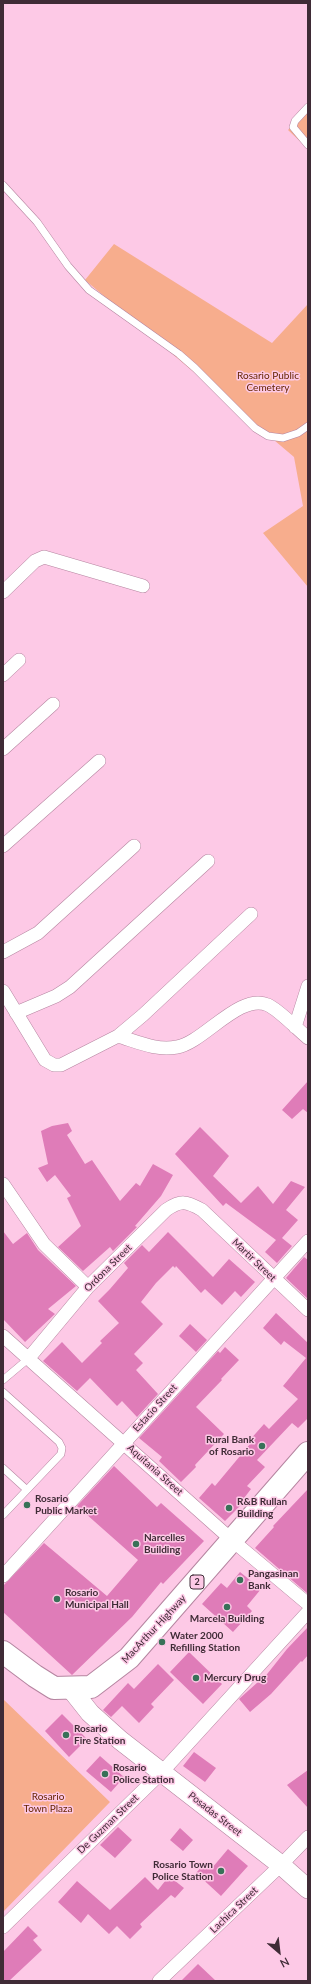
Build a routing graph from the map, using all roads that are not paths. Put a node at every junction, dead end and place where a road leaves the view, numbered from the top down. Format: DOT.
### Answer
graph roads {
  1 [pos="308,107"];
  2 [pos="308,145"];
  3 [pos="3,185"];
  4 [pos="308,426"];
  5 [pos="143,586"];
  6 [pos="3,592"];
  7 [pos="19,660"];
  8 [pos="3,675"];
  9 [pos="53,704"];
  10 [pos="3,749"];
  11 [pos="99,761"];
  12 [pos="3,846"];
  13 [pos="134,846"];
  14 [pos="208,861"];
  15 [pos="251,914"];
  16 [pos="3,952"];
  17 [pos="308,986"];
  18 [pos="3,991"];
  19 [pos="16,1013"];
  20 [pos="295,1027"];
  21 [pos="118,1036"];
  22 [pos="308,1038"];
  23 [pos="3,1184"];
  24 [pos="202,1210"];
  25 [pos="308,1241"];
  26 [pos="274,1279"];
  27 [pos="88,1287"];
  28 [pos="308,1310"];
  29 [pos="3,1336"];
  30 [pos="28,1359"];
  31 [pos="3,1380"];
  32 [pos="3,1392"];
  33 [pos="124,1442"];
  34 [pos="308,1454"];
  35 [pos="3,1468"];
  36 [pos="26,1489"];
  37 [pos="3,1514"];
  38 [pos="233,1541"];
  39 [pos="3,1576"];
  40 [pos="308,1604"];
  41 [pos="308,1612"];
  42 [pos="3,1652"];
  43 [pos="71,1689"];
  44 [pos="162,1772"];
  45 [pos="308,1837"];
  46 [pos="281,1865"];
  47 [pos="308,1889"];
  48 [pos="3,1926"];
  49 [pos="159,1981"];
  1 -- 2 [label="lane"];
  3 -- 4 [label="lane"];
  5 -- 6 [label="street"];
  7 -- 8 [label="street"];
  9 -- 10 [label="street"];
  11 -- 12 [label="street"];
  13 -- 16 [label="street"];
  14 -- 19 [label="street"];
  15 -- 21 [label="street"];
  17 -- 20 [label="street"];
  18 -- 19 [label="street"];
  19 -- 21 [label="street"];
  20 -- 21 [label="street"];
  20 -- 22 [label="street"];
  23 -- 27 [label="street"];
  24 -- 26 [label="street, Martir Street"];
  24 -- 27 [label="street, Ordona Street"];
  25 -- 26 [label="street, Estacio Street"];
  26 -- 28 [label="street, Martir Street"];
  26 -- 33 [label="street, Estacio Street"];
  27 -- 30 [label="street, Ordona Street"];
  29 -- 30 [label="street, Aquitania Street"];
  30 -- 31 [label="lane"];
  30 -- 33 [label="street, Aquitania Street"];
  32 -- 36 [label="lane"];
  33 -- 38 [label="street, Aquitania Street"];
  33 -- 39 [label="street, Estacio Street"];
  34 -- 38 [label="highway, MacArthur Highway / 2"];
  35 -- 36 [label="lane"];
  36 -- 37 [label="lane"];
  38 -- 40 [label="street, Aquitania Street"];
  38 -- 43 [label="highway, MacArthur Highway / 2"];
  41 -- 44 [label="street, De Guzman Street"];
  42 -- 43 [label="highway, MacArthur Highway / 2"];
  43 -- 44 [label="main road, Posadas Street"];
  44 -- 46 [label="main road, Posadas Street"];
  44 -- 48 [label="street, De Guzman Street"];
  45 -- 46 [label="street, Lachica Street"];
  46 -- 47 [label="main road, Posadas Street"];
  46 -- 49 [label="street, Lachica Street"];
}
